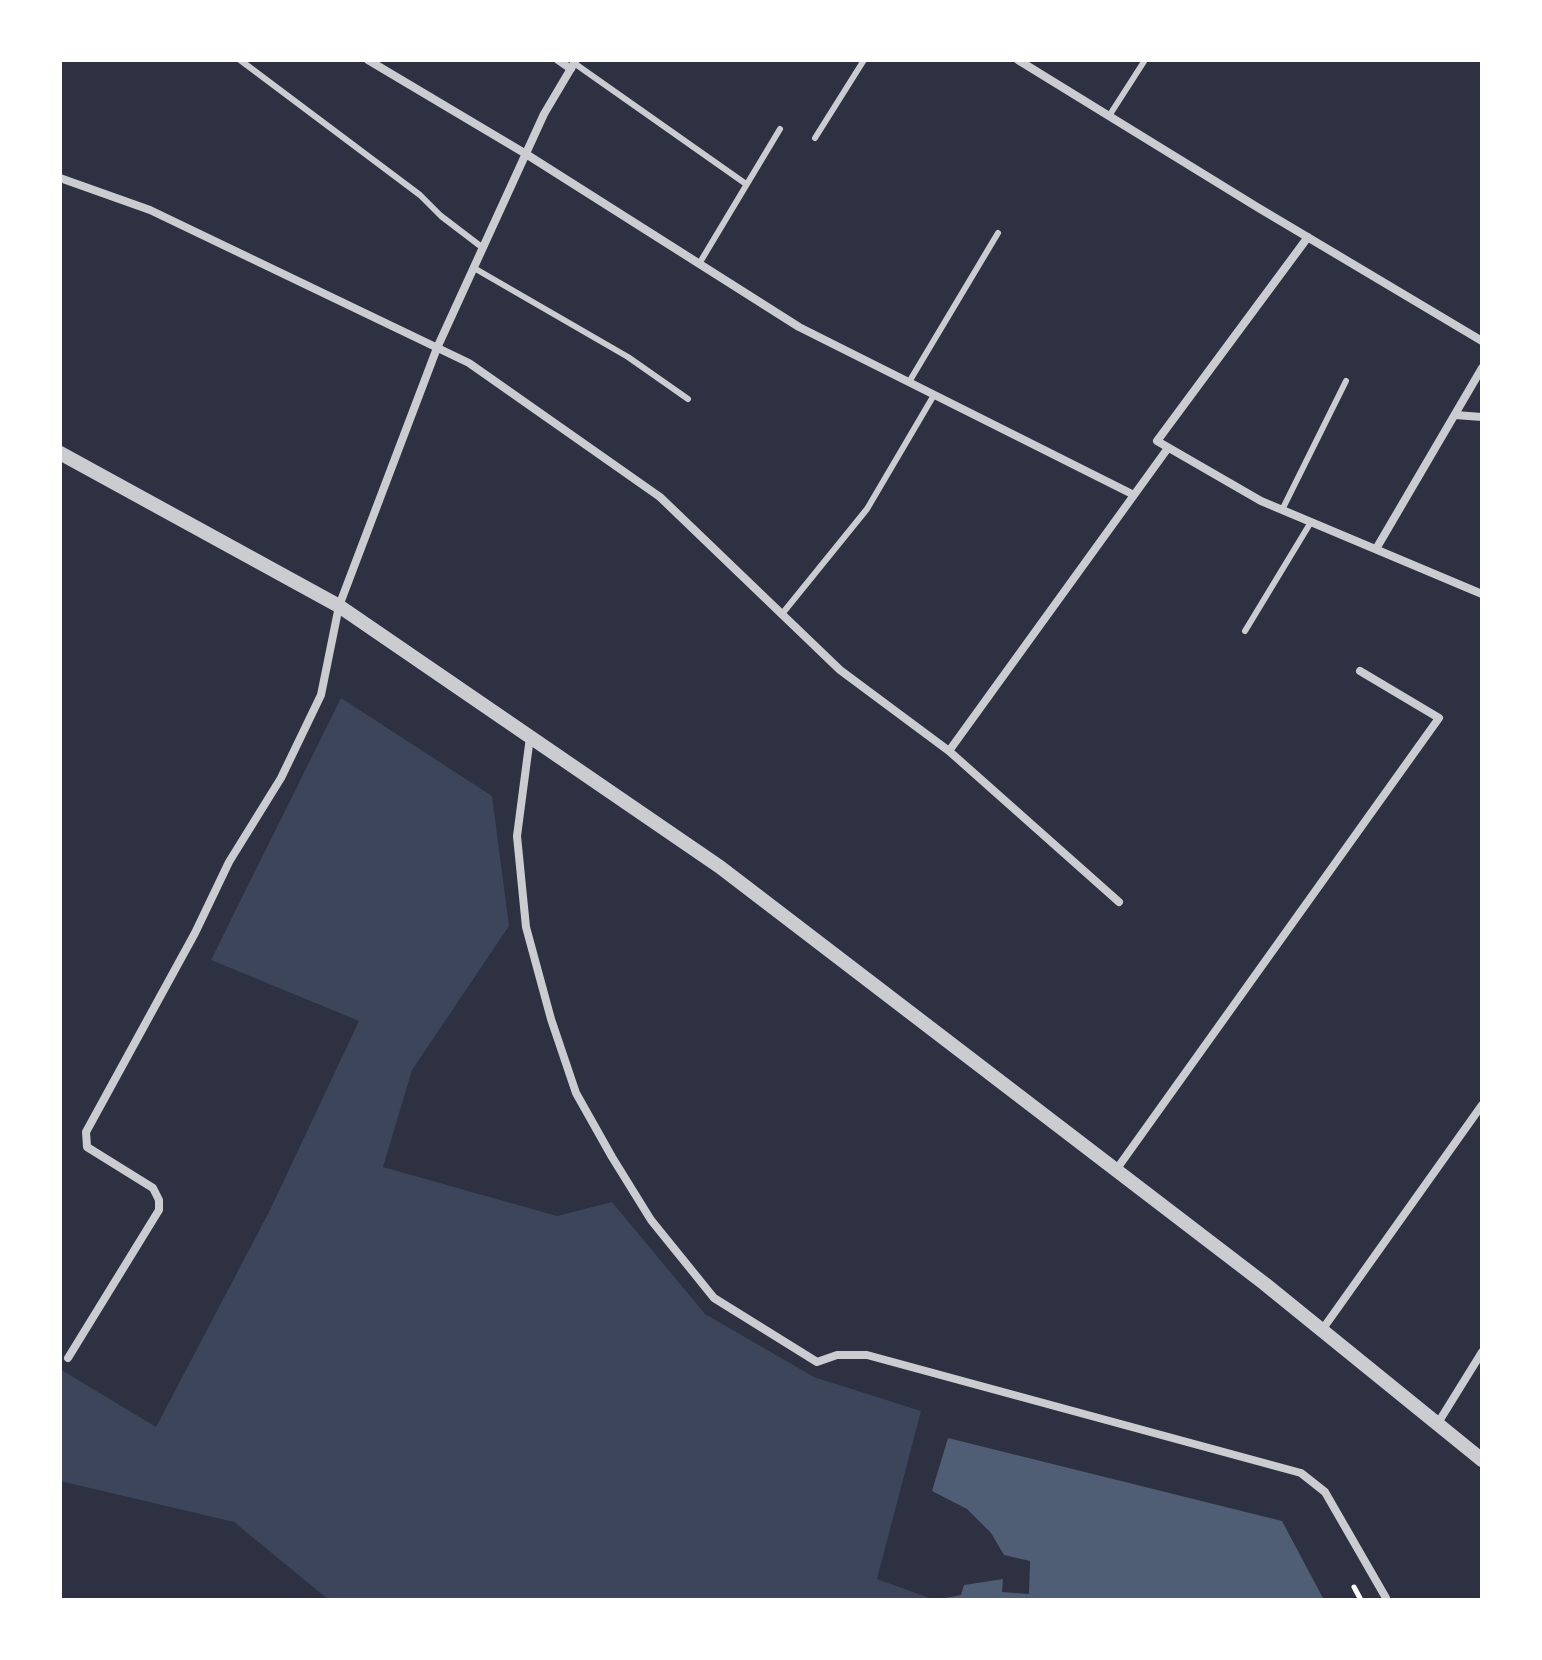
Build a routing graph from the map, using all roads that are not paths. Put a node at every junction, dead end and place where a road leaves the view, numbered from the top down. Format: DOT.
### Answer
graph roads {
  1 [pos="240,60"];
  2 [pos="368,60"];
  3 [pos="558,60"];
  4 [pos="864,60"];
  5 [pos="1018,60"];
  6 [pos="1145,60"];
  7 [pos="574,64"];
  8 [pos="1109,116"];
  9 [pos="780,129"];
  10 [pos="815,138"];
  11 [pos="526,154"];
  12 [pos="60,178"];
  13 [pos="746,184"];
  14 [pos="998,233"];
  15 [pos="1308,237"];
  16 [pos="483,248"];
  17 [pos="699,264"];
  18 [pos="474,268"];
  19 [pos="1482,341"];
  20 [pos="437,348"];
  21 [pos="1482,368"];
  22 [pos="1346,381"];
  23 [pos="909,382"];
  24 [pos="934,395"];
  25 [pos="688,399"];
  26 [pos="1455,415"];
  27 [pos="1482,417"];
  28 [pos="1168,448"];
  29 [pos="60,453"];
  30 [pos="1134,495"];
  31 [pos="1282,510"];
  32 [pos="1311,522"];
  33 [pos="1376,549"];
  34 [pos="1482,594"];
  35 [pos="339,606"];
  36 [pos="782,614"];
  37 [pos="1245,631"];
  38 [pos="1360,671"];
  39 [pos="530,737"];
  40 [pos="949,751"];
  41 [pos="1119,902"];
  42 [pos="1482,1105"];
  43 [pos="1116,1170"];
  44 [pos="1322,1330"];
  45 [pos="1482,1352"];
  46 [pos="68,1358"];
  47 [pos="1438,1423"];
  48 [pos="1482,1460"];
  49 [pos="1386,1598"];
  1 -- 16 [label="lane"];
  2 -- 11 [label="street"];
  3 -- 7 [label="street"];
  4 -- 10 [label="lane"];
  5 -- 8 [label="street"];
  6 -- 8 [label="lane"];
  7 -- 11 [label="street"];
  7 -- 13 [label="lane"];
  8 -- 15 [label="street"];
  9 -- 13 [label="lane"];
  11 -- 16 [label="street"];
  11 -- 17 [label="street"];
  12 -- 20 [label="street"];
  13 -- 17 [label="lane"];
  14 -- 23 [label="lane"];
  15 -- 19 [label="street"];
  15 -- 28 [label="street"];
  16 -- 18 [label="street"];
  17 -- 23 [label="street"];
  18 -- 20 [label="street"];
  18 -- 25 [label="lane"];
  20 -- 35 [label="street"];
  20 -- 36 [label="street"];
  21 -- 26 [label="street"];
  22 -- 31 [label="lane"];
  23 -- 24 [label="street"];
  24 -- 30 [label="street"];
  24 -- 36 [label="lane"];
  26 -- 27 [label="street"];
  26 -- 33 [label="street"];
  28 -- 30 [label="street"];
  28 -- 31 [label="street"];
  29 -- 35 [label="street"];
  30 -- 40 [label="street"];
  31 -- 32 [label="street"];
  32 -- 33 [label="street"];
  32 -- 37 [label="lane"];
  33 -- 34 [label="street"];
  35 -- 39 [label="street"];
  35 -- 46 [label="street"];
  36 -- 40 [label="street"];
  38 -- 43 [label="street"];
  39 -- 43 [label="street"];
  39 -- 49 [label="street"];
  40 -- 41 [label="street"];
  42 -- 44 [label="street"];
  43 -- 44 [label="street"];
  44 -- 47 [label="street"];
  45 -- 47 [label="street"];
  47 -- 48 [label="street"];
}
